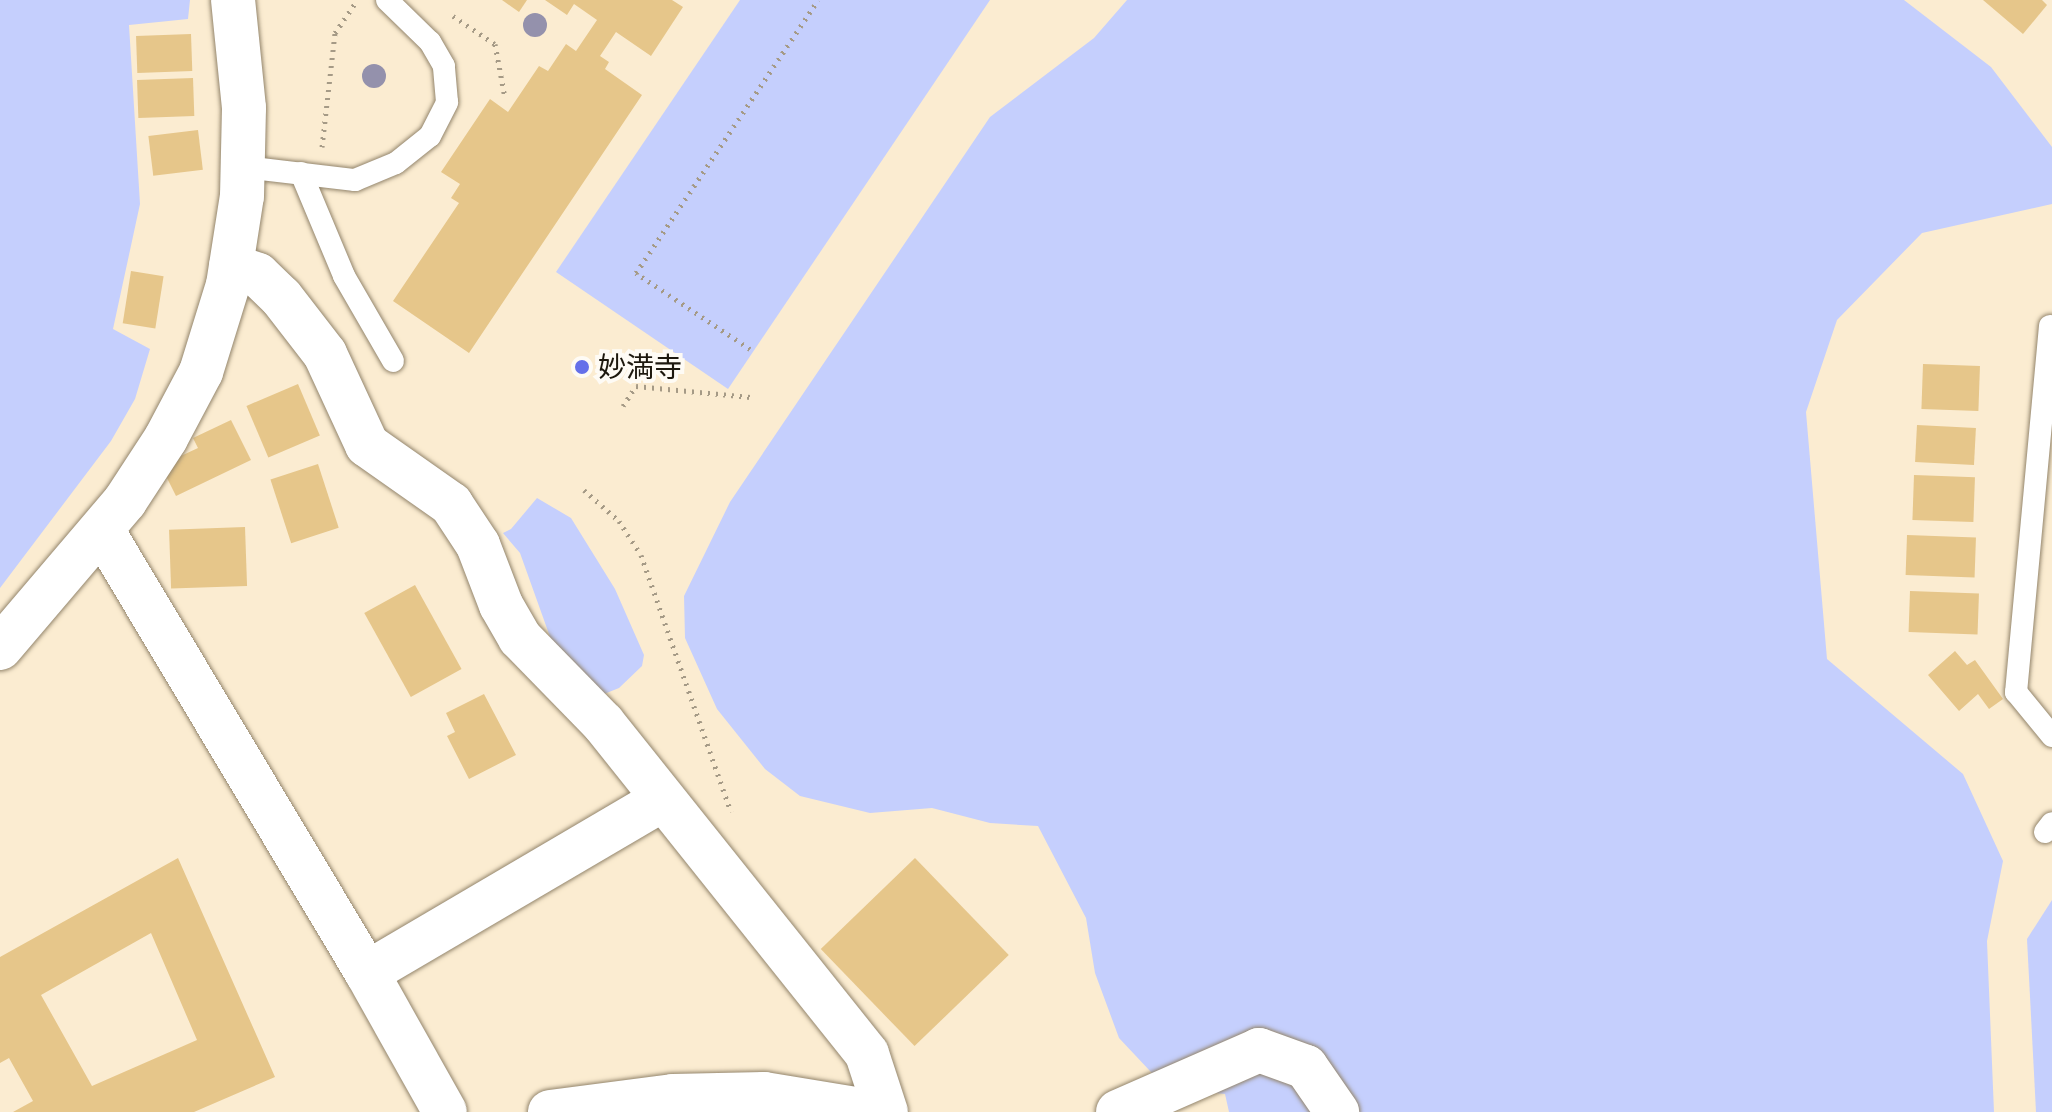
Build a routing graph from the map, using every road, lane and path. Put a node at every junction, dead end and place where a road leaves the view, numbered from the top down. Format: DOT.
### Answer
graph roads {
  1 [pos="233,0"];
  2 [pos="357,0"];
  3 [pos="387,0"];
  4 [pos="818,0"];
  5 [pos="442,9"];
  6 [pos="505,98"];
  7 [pos="244,167"];
  8 [pos="310,174"];
  9 [pos="231,266"];
  10 [pos="2050,326"];
  11 [pos="750,349"];
  12 [pos="393,361"];
  13 [pos="750,397"];
  14 [pos="623,406"];
  15 [pos="584,490"];
  16 [pos="2042,518"];
  17 [pos="102,530"];
  18 [pos="0,648"];
  19 [pos="2052,736"];
  20 [pos="663,799"];
  21 [pos="732,813"];
  22 [pos="367,973"];
  23 [pos="445,1112"];
  24 [pos="550,1112"];
  25 [pos="874,1112"];
  26 [pos="886,1112"];
  27 [pos="1118,1112"];
  28 [pos="1337,1112"];
  1 -- 7 [label="street"];
  2 -- 8 [label="path"];
  3 -- 8 [label="lane"];
  4 -- 11 [label="path"];
  5 -- 6 [label="path"];
  7 -- 8 [label="lane"];
  7 -- 9 [label="street"];
  8 -- 12 [label="lane"];
  9 -- 17 [label="street"];
  9 -- 20 [label="street"];
  10 -- 16 [label="lane"];
  13 -- 14 [label="path"];
  15 -- 21 [label="path"];
  16 -- 19 [label="lane"];
  17 -- 18 [label="street"];
  17 -- 22 [label="street"];
  20 -- 22 [label="street"];
  20 -- 26 [label="street"];
  22 -- 23 [label="street"];
  24 -- 25 [label="street"];
  27 -- 28 [label="street"];
}
